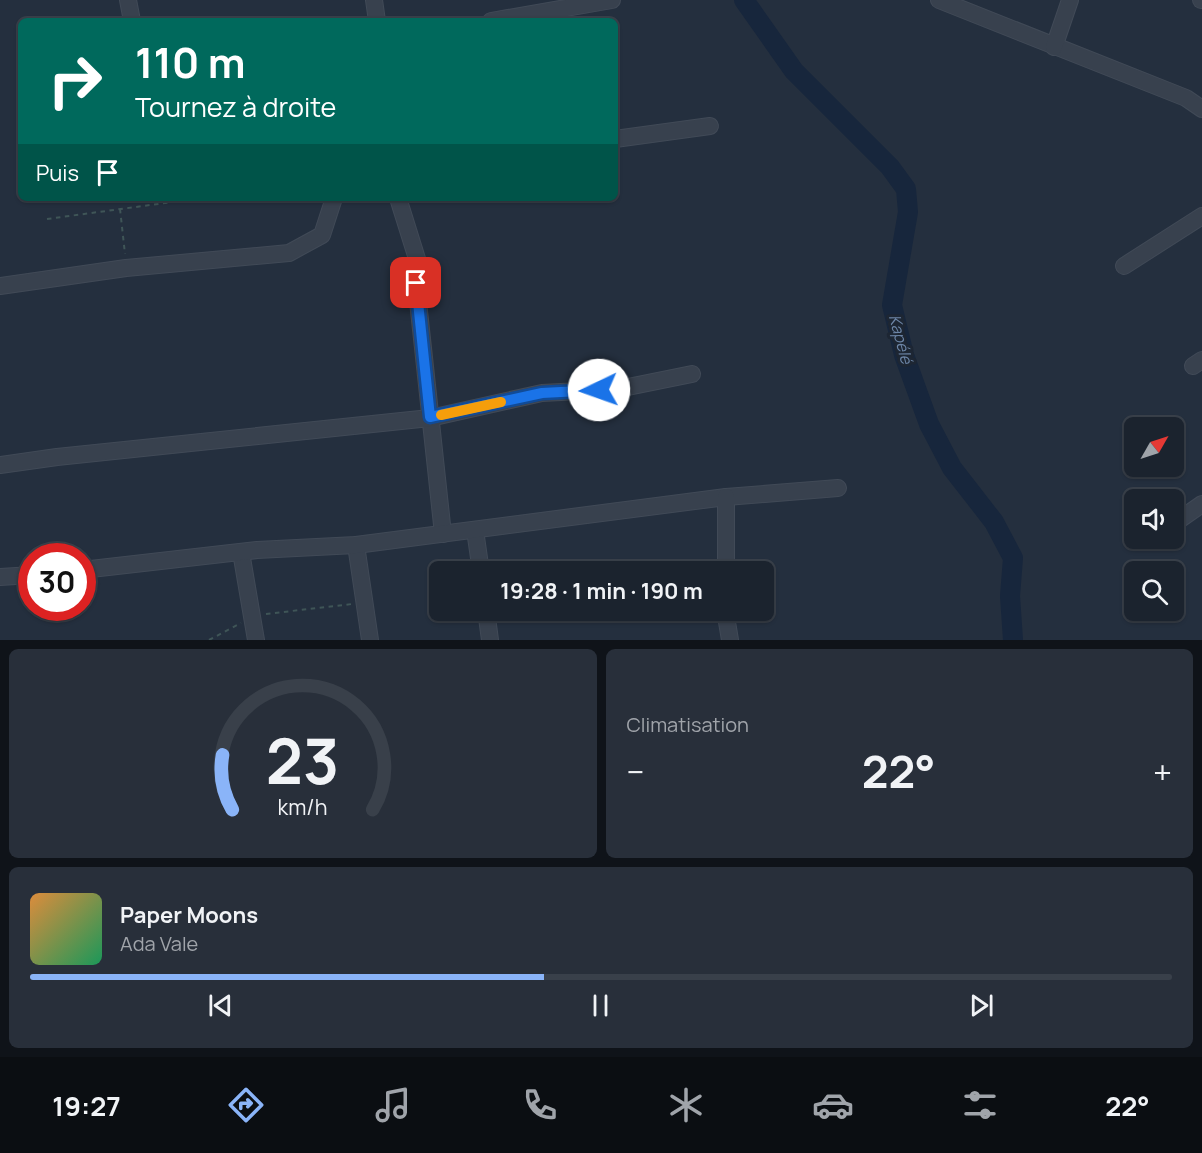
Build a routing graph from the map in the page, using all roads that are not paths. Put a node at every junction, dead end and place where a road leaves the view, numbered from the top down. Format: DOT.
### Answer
graph roads {
  1 [pos="128,0"];
  2 [pos="374,0"];
  3 [pos="612,0"];
  4 [pos="939,0"];
  5 [pos="1070,0"];
  6 [pos="131,18"];
  7 [pos="377,18"];
  8 [pos="508,18"];
  9 [pos="1054,47"];
  10 [pos="1202,109"];
  11 [pos="710,126"];
  12 [pos="618,139"];
  13 [pos="333,201"];
  14 [pos="399,201"];
  15 [pos="1202,216"];
  16 [pos="1124,266"];
  17 [pos="0,286"];
  18 [pos="692,374"];
  19 [pos="430,417"];
  20 [pos="0,465"];
  21 [pos="838,488"];
  22 [pos="726,497"];
  23 [pos="1202,504"];
  24 [pos="1184,517"];
  25 [pos="475,530"];
  26 [pos="443,534"];
  27 [pos="356,545"];
  28 [pos="241,552"];
  29 [pos="479,561"];
  30 [pos="726,561"];
  31 [pos="96,568"];
  32 [pos="18,575"];
  33 [pos="0,577"];
  34 [pos="487,621"];
  35 [pos="724,621"];
  36 [pos="727,621"];
  37 [pos="256,640"];
  38 [pos="370,640"];
  39 [pos="490,640"];
  40 [pos="721,640"];
  41 [pos="730,640"];
  1 -- 6 [label="street"];
  2 -- 7 [label="street"];
  3 -- 8 [label="street"];
  4 -- 9 [label="street"];
  5 -- 9 [label="street"];
  9 -- 10 [label="street"];
  11 -- 12 [label="street"];
  13 -- 17 [label="street"];
  14 -- 19 [label="street"];
  15 -- 16 [label="street"];
  18 -- 19 [label="street"];
  19 -- 20 [label="street"];
  19 -- 26 [label="street"];
  21 -- 22 [label="street"];
  22 -- 25 [label="street"];
  22 -- 30 [label="street"];
  23 -- 24 [label="street"];
  25 -- 26 [label="street"];
  25 -- 29 [label="street"];
  26 -- 27 [label="street"];
  27 -- 28 [label="street"];
  27 -- 38 [label="street"];
  28 -- 31 [label="street"];
  28 -- 37 [label="street"];
  32 -- 33 [label="street"];
  34 -- 39 [label="street"];
  35 -- 40 [label="street"];
  36 -- 41 [label="street"];
}
